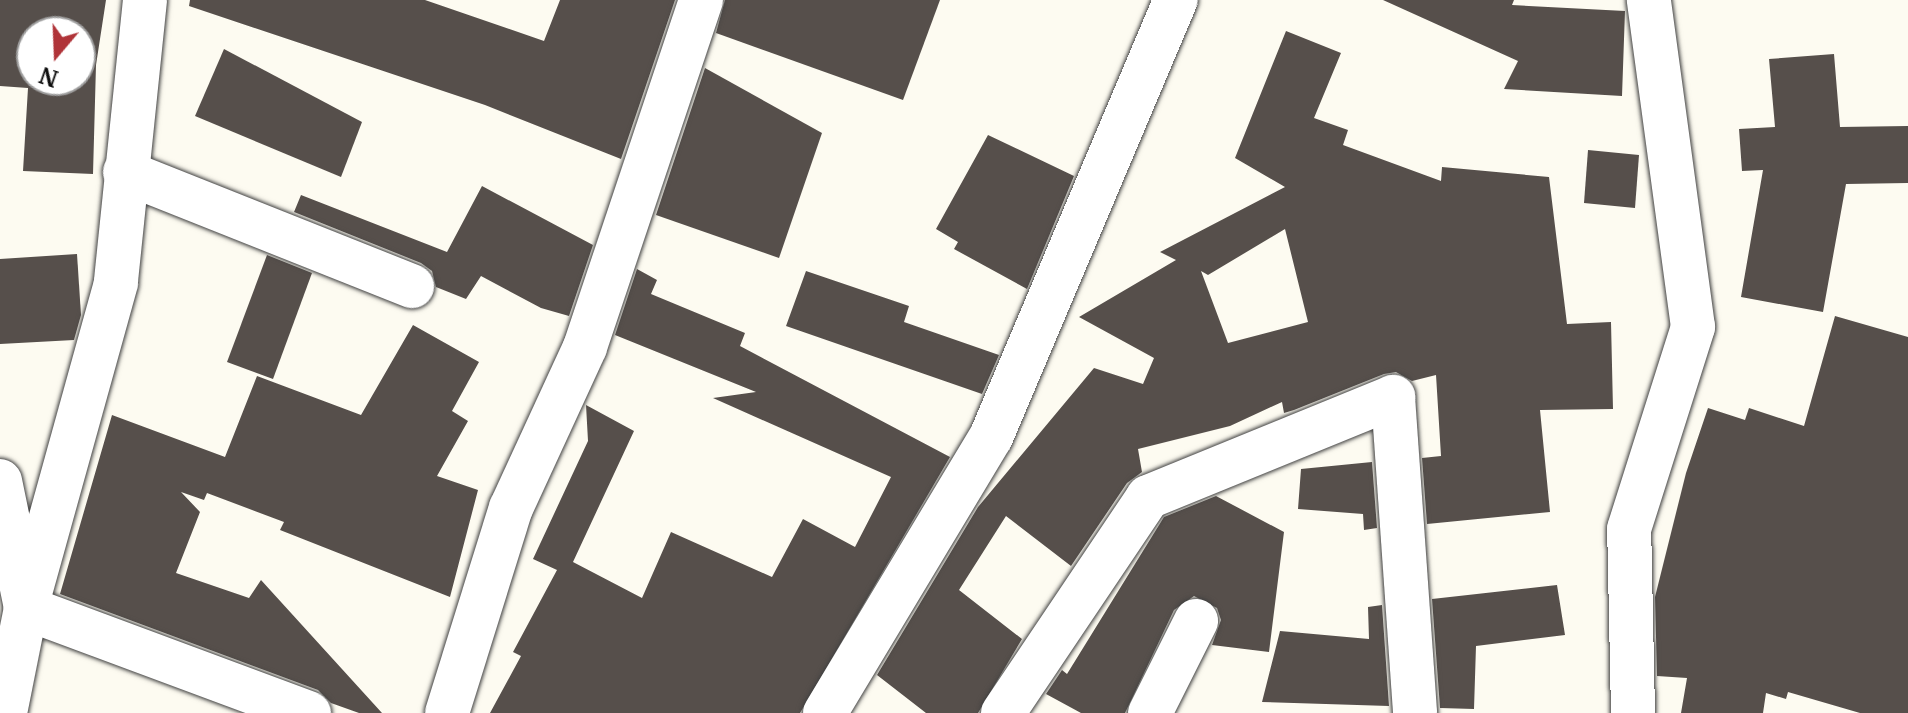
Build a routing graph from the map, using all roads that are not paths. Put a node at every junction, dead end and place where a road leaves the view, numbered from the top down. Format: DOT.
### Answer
graph roads {
  1 [pos="145,0"];
  2 [pos="701,0"];
  3 [pos="1176,0"];
  4 [pos="1649,0"];
  5 [pos="125,172"];
  6 [pos="412,286"];
  7 [pos="1,486"];
  8 [pos="26,608"];
  9 [pos="1196,621"];
  10 [pos="5,713"];
  11 [pos="309,713"];
  12 [pos="447,713"];
  13 [pos="825,713"];
  14 [pos="1003,713"];
  15 [pos="1150,713"];
  16 [pos="1415,713"];
  17 [pos="1633,713"];
  1 -- 5 [label="street"];
  2 -- 12 [label="street"];
  3 -- 13 [label="street"];
  4 -- 17 [label="street"];
  5 -- 6 [label="street"];
  5 -- 8 [label="street"];
  7 -- 8 [label="street"];
  8 -- 10 [label="street"];
  8 -- 11 [label="street"];
  9 -- 15 [label="street"];
  14 -- 16 [label="street"];
}
